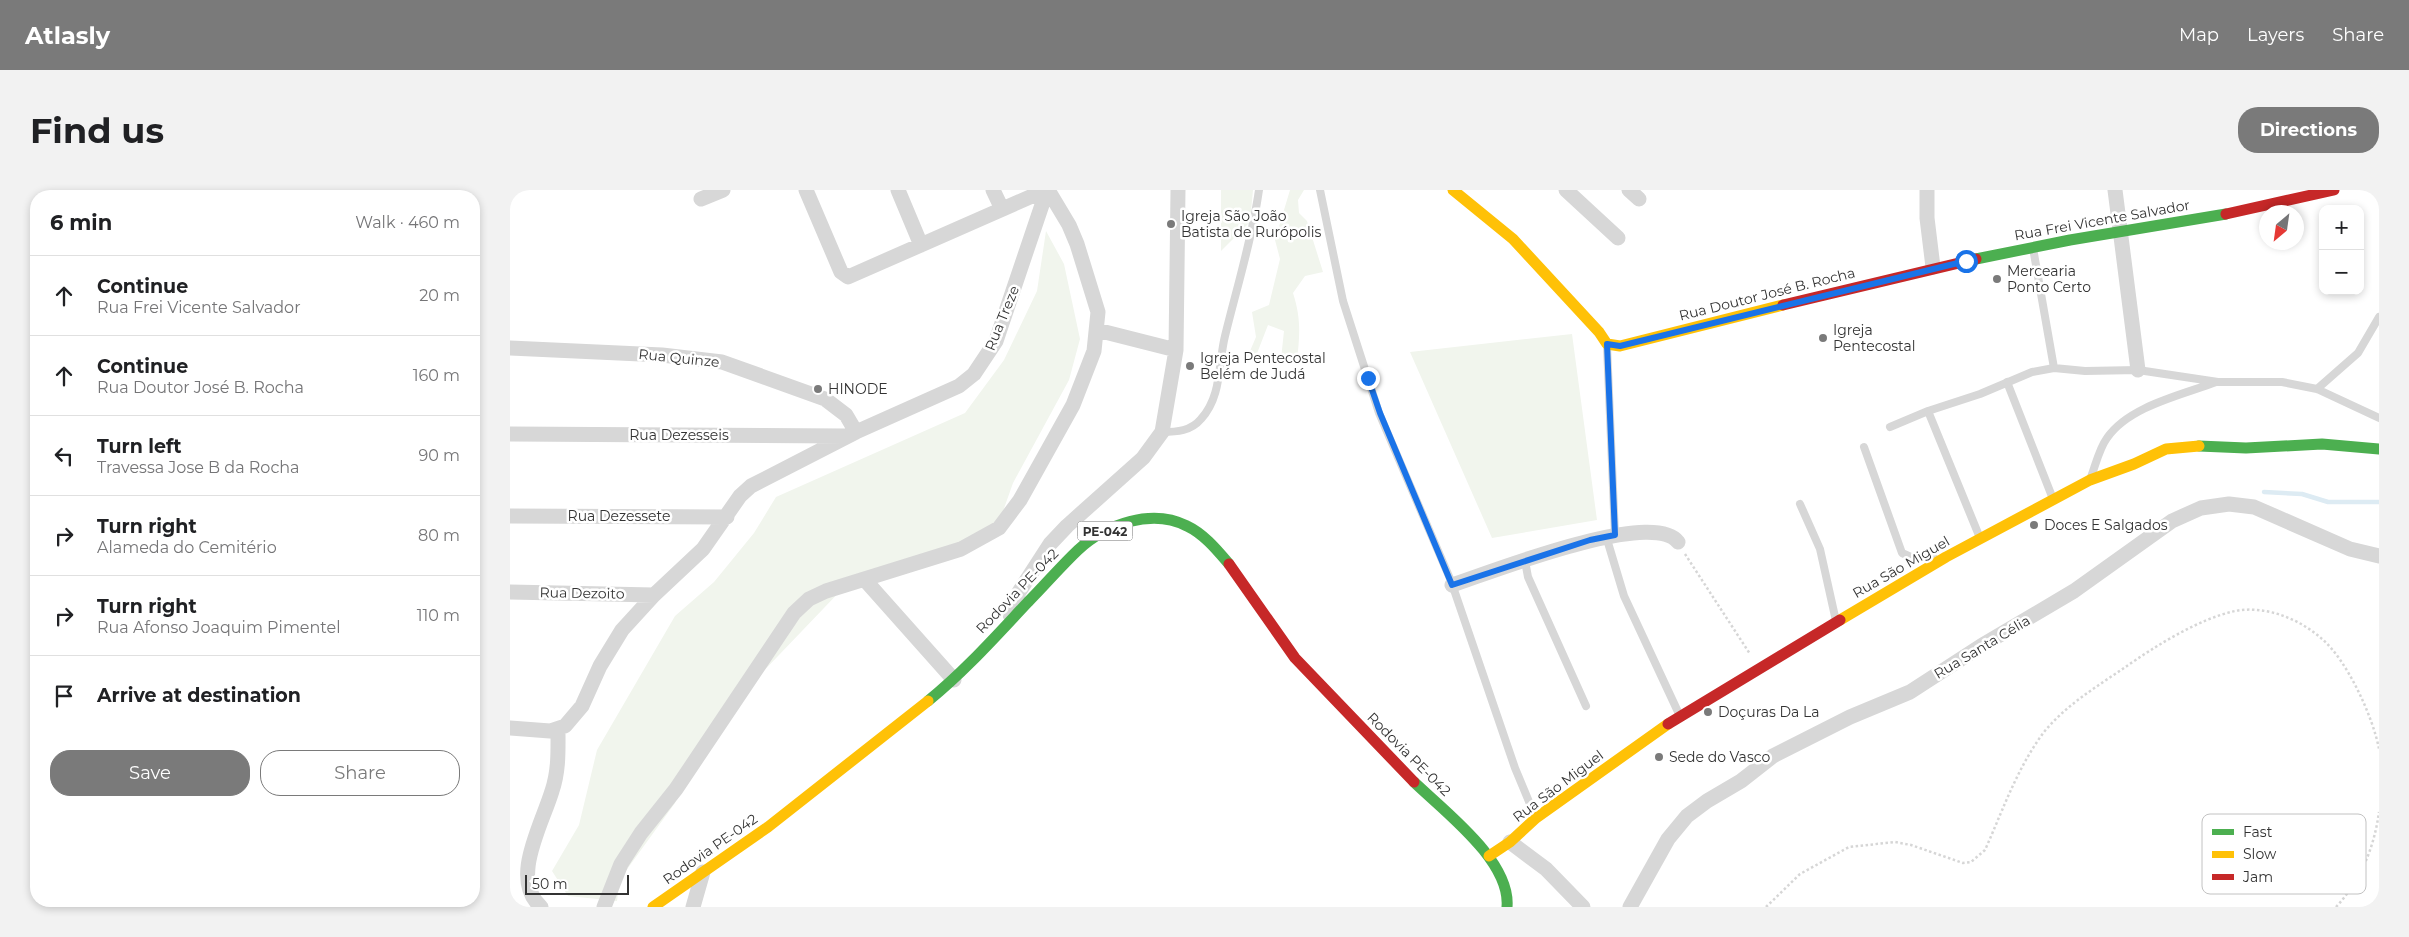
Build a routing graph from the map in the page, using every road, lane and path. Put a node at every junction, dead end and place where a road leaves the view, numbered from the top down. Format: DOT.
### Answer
graph roads {
  1 [pos="723,190"];
  2 [pos="806,190"];
  3 [pos="898,190"];
  4 [pos="993,190"];
  5 [pos="1047,190"];
  6 [pos="1178,190"];
  7 [pos="1259,190"];
  8 [pos="1320,190"];
  9 [pos="1453,190"];
  10 [pos="1566,190"];
  11 [pos="1927,190"];
  12 [pos="2115,190"];
  13 [pos="2334,190"];
  14 [pos="701,199"];
  15 [pos="1002,209"];
  16 [pos="2120,230"];
  17 [pos="1618,238"];
  18 [pos="921,245"];
  19 [pos="2033,246"];
  20 [pos="1934,268"];
  21 [pos="2379,317"];
  22 [pos="1097,330"];
  23 [pos="1607,344"];
  24 [pos="510,348"];
  25 [pos="1176,350"];
  26 [pos="2054,368"];
  27 [pos="2138,370"];
  28 [pos="2007,382"];
  29 [pos="2218,382"];
  30 [pos="2317,389"];
  31 [pos="1928,411"];
  32 [pos="2379,418"];
  33 [pos="1890,427"];
  34 [pos="1162,432"];
  35 [pos="510,434"];
  36 [pos="852,434"];
  37 [pos="1864,447"];
  38 [pos="2379,449"];
  39 [pos="2090,480"];
  40 [pos="2054,501"];
  41 [pos="1800,504"];
  42 [pos="510,516"];
  43 [pos="727,517"];
  44 [pos="1611,535"];
  45 [pos="1980,539"];
  46 [pos="1678,542"];
  47 [pos="2379,556"];
  48 [pos="1946,557"];
  49 [pos="1525,561"];
  50 [pos="865,580"];
  51 [pos="1452,585"];
  52 [pos="510,592"];
  53 [pos="654,595"];
  54 [pos="1837,623"];
  55 [pos="1006,624"];
  56 [pos="1759,668"];
  57 [pos="954,680"];
  58 [pos="1586,706"];
  59 [pos="1680,716"];
  60 [pos="510,728"];
  61 [pos="558,730"];
  62 [pos="2379,749"];
  63 [pos="2379,812"];
  64 [pos="1536,818"];
  65 [pos="1510,842"];
  66 [pos="1489,856"];
  67 [pos="2366,863"];
  68 [pos="703,872"];
  69 [pos="2348,894"];
  70 [pos="2379,904"];
  71 [pos="541,907"];
  72 [pos="604,907"];
  73 [pos="653,907"];
  74 [pos="693,907"];
  75 [pos="1507,907"];
  76 [pos="1583,907"];
  77 [pos="1630,907"];
  78 [pos="1766,907"];
  79 [pos="2336,907"];
  80 [pos="2375,907"];
  1 -- 14 [label="street"];
  2 -- 18 [label="street"];
  3 -- 18 [label="street"];
  4 -- 15 [label="street"];
  5 -- 15 [label="street"];
  5 -- 22 [label="street"];
  5 -- 36 [label="street, Rua Treze"];
  6 -- 25 [label="street"];
  7 -- 34 [label="lane"];
  8 -- 51 [label="lane"];
  9 -- 23 [label="street"];
  10 -- 17 [label="street"];
  11 -- 20 [label="street"];
  12 -- 16 [label="street"];
  13 -- 16 [label="street, Rua Frei Vicente Salvador"];
  15 -- 18 [label="street"];
  16 -- 19 [label="street, Rua Frei Vicente Salvador"];
  16 -- 27 [label="street"];
  19 -- 20 [label="street, Rua Frei Vicente Salvador"];
  19 -- 26 [label="lane"];
  20 -- 23 [label="street, Rua Doutor José B. Rocha"];
  21 -- 30 [label="lane"];
  22 -- 25 [label="street"];
  22 -- 50 [label="street"];
  23 -- 44 [label="lane"];
  24 -- 36 [label="street, Rua Quinze"];
  25 -- 34 [label="street"];
  26 -- 27 [label="lane"];
  26 -- 28 [label="lane"];
  27 -- 29 [label="lane"];
  28 -- 31 [label="lane"];
  28 -- 40 [label="lane"];
  29 -- 30 [label="lane"];
  29 -- 39 [label="lane"];
  30 -- 32 [label="lane"];
  31 -- 33 [label="lane"];
  31 -- 45 [label="lane"];
  34 -- 55 [label="street"];
  35 -- 36 [label="street, Rua Dezesseis"];
  36 -- 43 [label="street, Rua Treze"];
  37 -- 48 [label="lane"];
  38 -- 39 [label="street, Rua São Miguel"];
  39 -- 40 [label="street, Rua São Miguel"];
  40 -- 45 [label="street, Rua São Miguel"];
  41 -- 54 [label="lane"];
  42 -- 43 [label="street, Rua Dezessete"];
  43 -- 53 [label="street, Rua Treze"];
  44 -- 46 [label="street"];
  44 -- 49 [label="street"];
  44 -- 59 [label="lane"];
  45 -- 48 [label="street, Rua São Miguel"];
  46 -- 56 [label="path"];
  47 -- 77 [label="street, Rua Santa Célia"];
  48 -- 54 [label="street, Rua São Miguel"];
  49 -- 51 [label="street"];
  49 -- 58 [label="lane"];
  50 -- 57 [label="street"];
  50 -- 72 [label="street"];
  51 -- 64 [label="lane"];
  52 -- 53 [label="street, Rua Dezoito"];
  53 -- 61 [label="street, Rua Treze"];
  54 -- 56 [label="street, Rua São Miguel"];
  55 -- 57 [label="street, Rodovia PE-042 / PE-042"];
  55 -- 66 [label="street, Rodovia PE-042 / PE-042"];
  56 -- 59 [label="street, Rua São Miguel"];
  57 -- 68 [label="street, Rodovia PE-042 / PE-042"];
  59 -- 64 [label="street, Rua São Miguel"];
  60 -- 61 [label="street"];
  61 -- 71 [label="street"];
  62 -- 78 [label="path"];
  63 -- 67 [label="path"];
  64 -- 65 [label="street, Rua São Miguel"];
  65 -- 66 [label="street, Rua São Miguel"];
  65 -- 76 [label="street"];
  66 -- 75 [label="street, Rodovia PE-042 / PE-042"];
  68 -- 73 [label="street, Rodovia PE-042 / PE-042"];
  68 -- 74 [label="street"];
  69 -- 79 [label="path"];
  70 -- 80 [label="path"];
}
